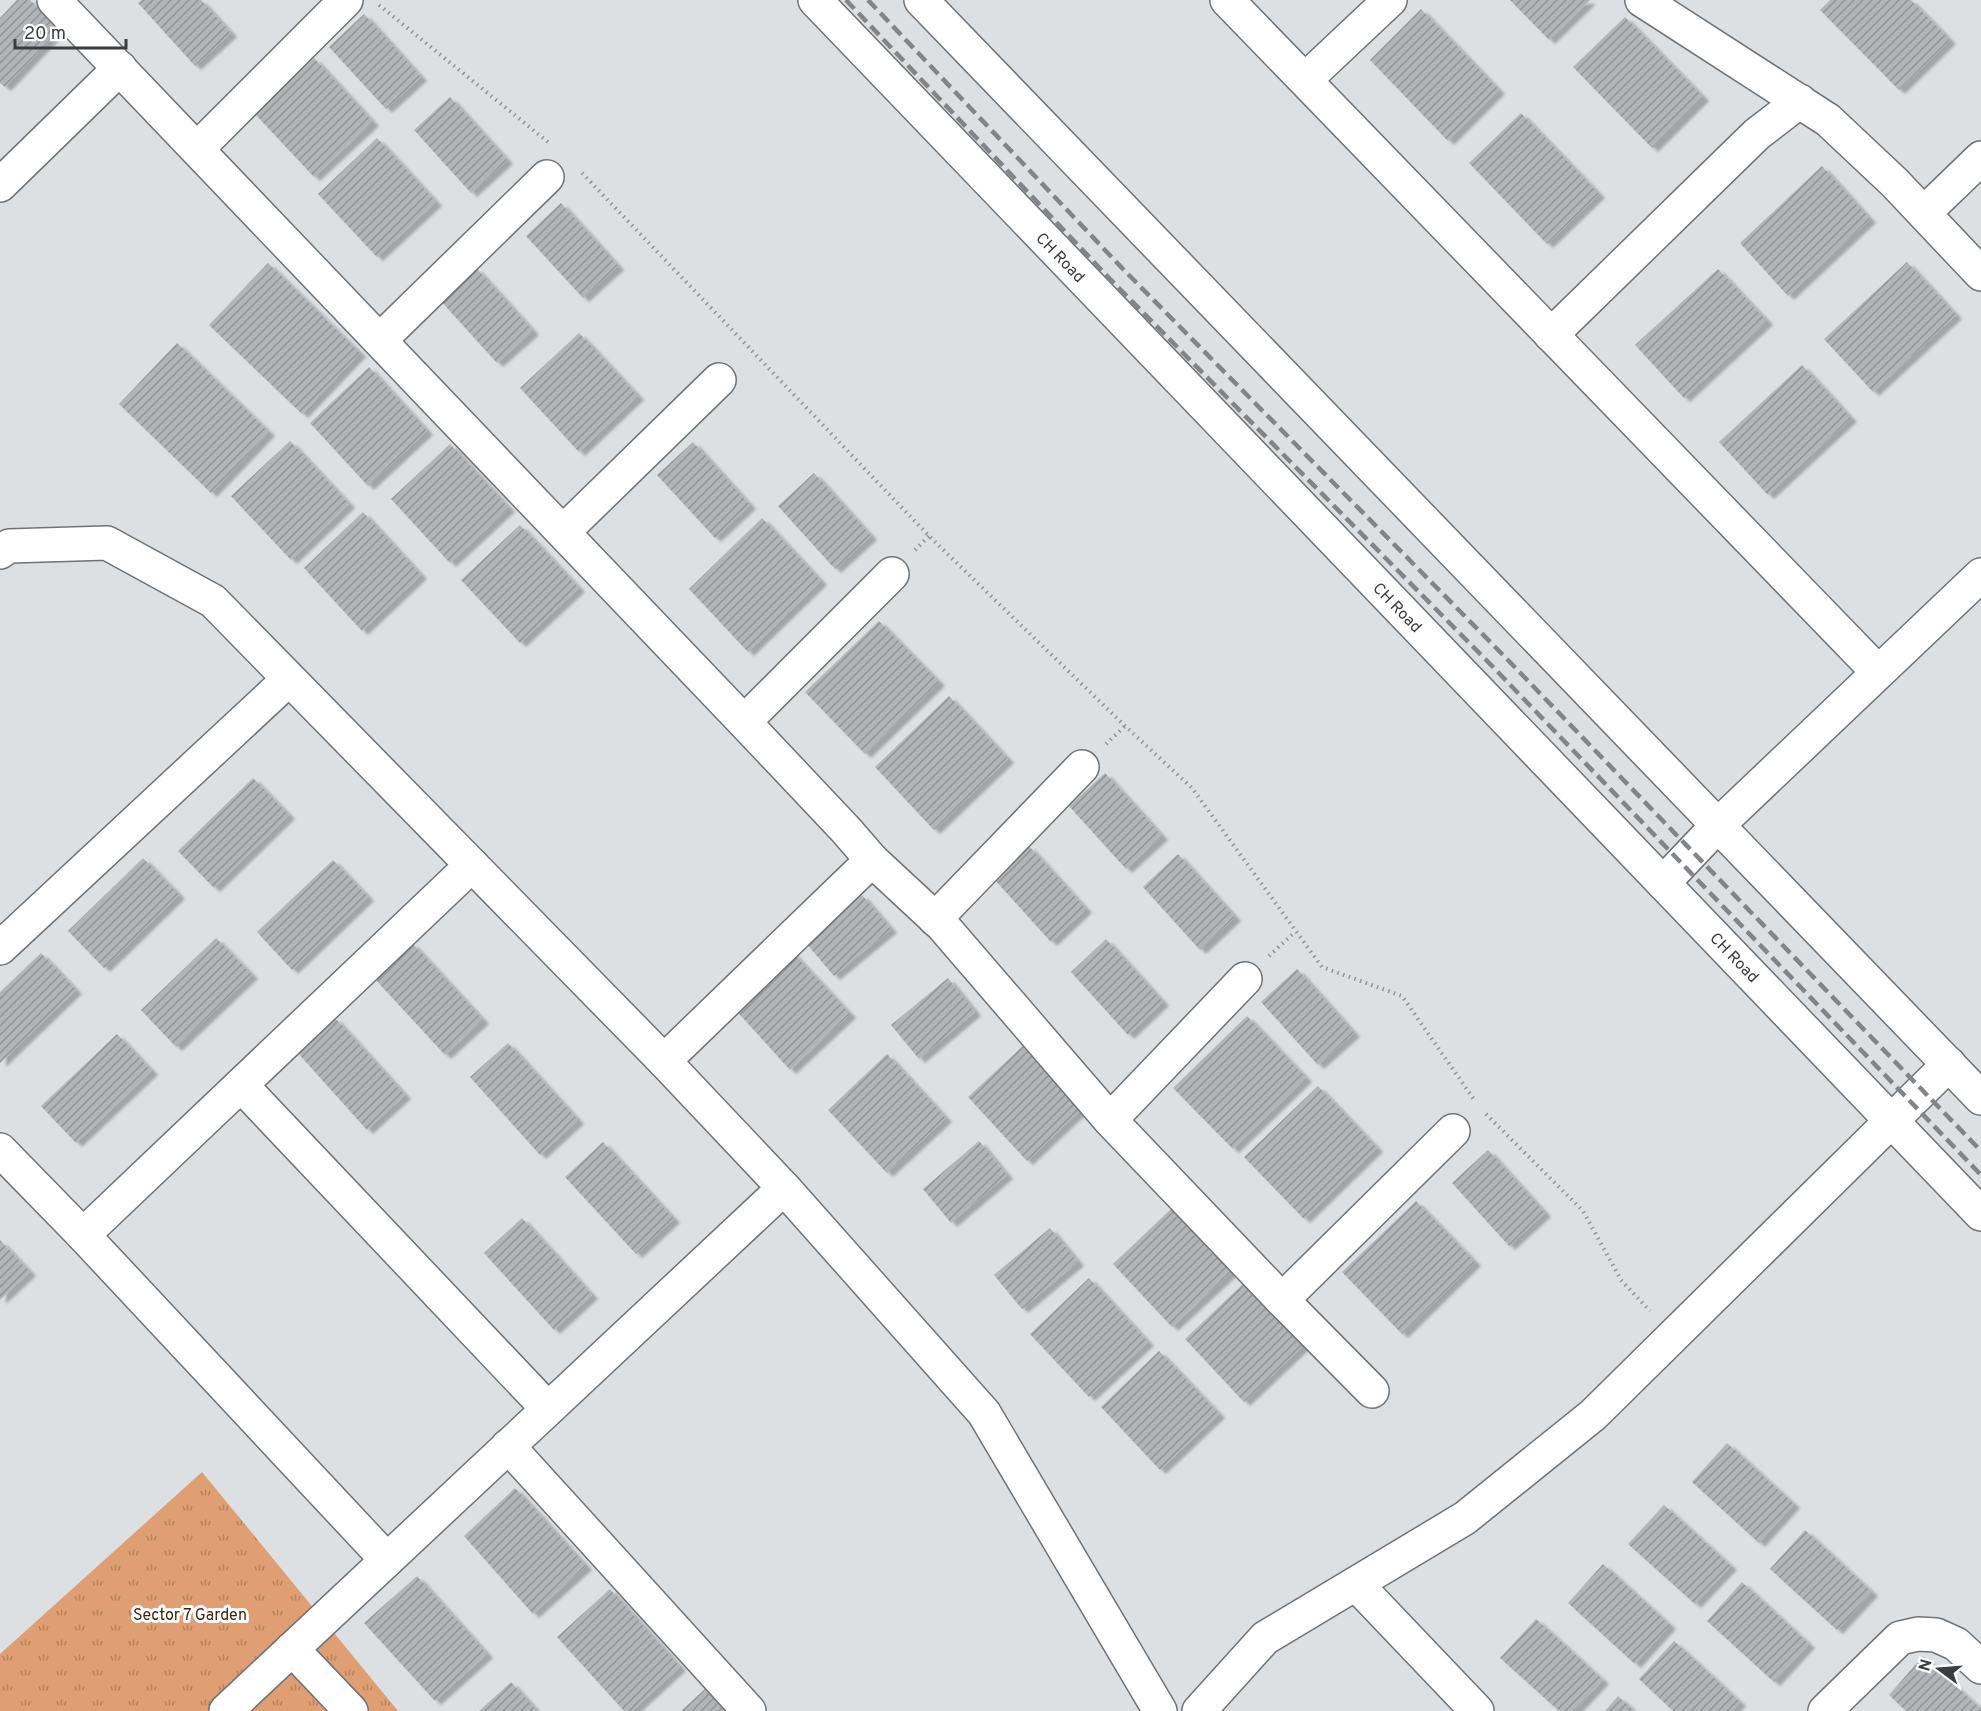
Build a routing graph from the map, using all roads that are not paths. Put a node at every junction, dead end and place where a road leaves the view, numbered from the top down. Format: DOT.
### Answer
graph roads {
  1 [pos="54,0"];
  2 [pos="346,0"];
  3 [pos="815,0"];
  4 [pos="921,0"];
  5 [pos="1227,0"];
  6 [pos="1390,0"];
  7 [pos="1642,0"];
  8 [pos="120,68"];
  9 [pos="1305,80"];
  10 [pos="1800,101"];
  11 [pos="197,149"];
  12 [pos="1981,158"];
  13 [pos="559,163"];
  14 [pos="0,185"];
  15 [pos="1924,213"];
  16 [pos="1981,274"];
  17 [pos="1551,335"];
  18 [pos="380,340"];
  19 [pos="719,380"];
  20 [pos="563,532"];
  21 [pos="0,552"];
  22 [pos="892,574"];
  23 [pos="1981,575"];
  24 [pos="1878,672"];
  25 [pos="290,679"];
  26 [pos="744,722"];
  27 [pos="1082,767"];
  28 [pos="1718,825"];
  29 [pos="872,861"];
  30 [pos="472,865"];
  31 [pos="1663,883"];
  32 [pos="935,919"];
  33 [pos="0,948"];
  34 [pos="1245,979"];
  35 [pos="664,1061"];
  36 [pos="1949,1064"];
  37 [pos="241,1085"];
  38 [pos="1981,1098"];
  39 [pos="1110,1120"];
  40 [pos="1893,1121"];
  41 [pos="1453,1131"];
  42 [pos="0,1150"];
  43 [pos="784,1188"];
  44 [pos="1981,1214"];
  45 [pos="83,1235"];
  46 [pos="1281,1300"];
  47 [pos="1371,1391"];
  48 [pos="548,1409"];
  49 [pos="508,1446"];
  50 [pos="387,1560"];
  51 [pos="1356,1584"];
  52 [pos="292,1649"];
  53 [pos="1981,1667"];
  54 [pos="226,1711"];
  55 [pos="351,1711"];
  56 [pos="749,1711"];
  57 [pos="1160,1711"];
  58 [pos="1199,1711"];
  59 [pos="1477,1711"];
  60 [pos="1826,1711"];
  1 -- 8 [label="street"];
  2 -- 11 [label="street"];
  3 -- 31 [label="street, CH Road"];
  4 -- 28 [label="street"];
  5 -- 9 [label="street"];
  6 -- 9 [label="street"];
  7 -- 10 [label="street"];
  8 -- 11 [label="street"];
  8 -- 14 [label="street"];
  9 -- 17 [label="street"];
  10 -- 15 [label="street"];
  10 -- 17 [label="street"];
  11 -- 18 [label="street"];
  12 -- 15 [label="street"];
  13 -- 18 [label="street"];
  15 -- 16 [label="street"];
  17 -- 24 [label="street"];
  18 -- 20 [label="street"];
  19 -- 20 [label="street"];
  20 -- 26 [label="street"];
  21 -- 25 [label="street"];
  22 -- 26 [label="street"];
  23 -- 24 [label="street"];
  24 -- 28 [label="street"];
  25 -- 30 [label="street"];
  25 -- 33 [label="street"];
  26 -- 29 [label="street"];
  27 -- 32 [label="street"];
  28 -- 31 [label="street"];
  28 -- 36 [label="street"];
  29 -- 32 [label="street"];
  29 -- 35 [label="street"];
  30 -- 35 [label="street"];
  30 -- 37 [label="street"];
  31 -- 40 [label="street, CH Road"];
  32 -- 39 [label="street"];
  34 -- 39 [label="street"];
  35 -- 43 [label="street"];
  36 -- 38 [label="street"];
  36 -- 40 [label="street"];
  37 -- 45 [label="street"];
  37 -- 48 [label="street"];
  39 -- 46 [label="street"];
  40 -- 44 [label="street, CH Road"];
  40 -- 51 [label="street"];
  41 -- 46 [label="street"];
  42 -- 45 [label="street"];
  43 -- 48 [label="street"];
  43 -- 57 [label="street"];
  45 -- 50 [label="street"];
  46 -- 47 [label="street"];
  48 -- 49 [label="street"];
  49 -- 50 [label="street"];
  49 -- 56 [label="street"];
  50 -- 52 [label="street"];
  51 -- 58 [label="street"];
  51 -- 59 [label="street"];
  52 -- 54 [label="street"];
  52 -- 55 [label="street"];
  53 -- 60 [label="street"];
}
